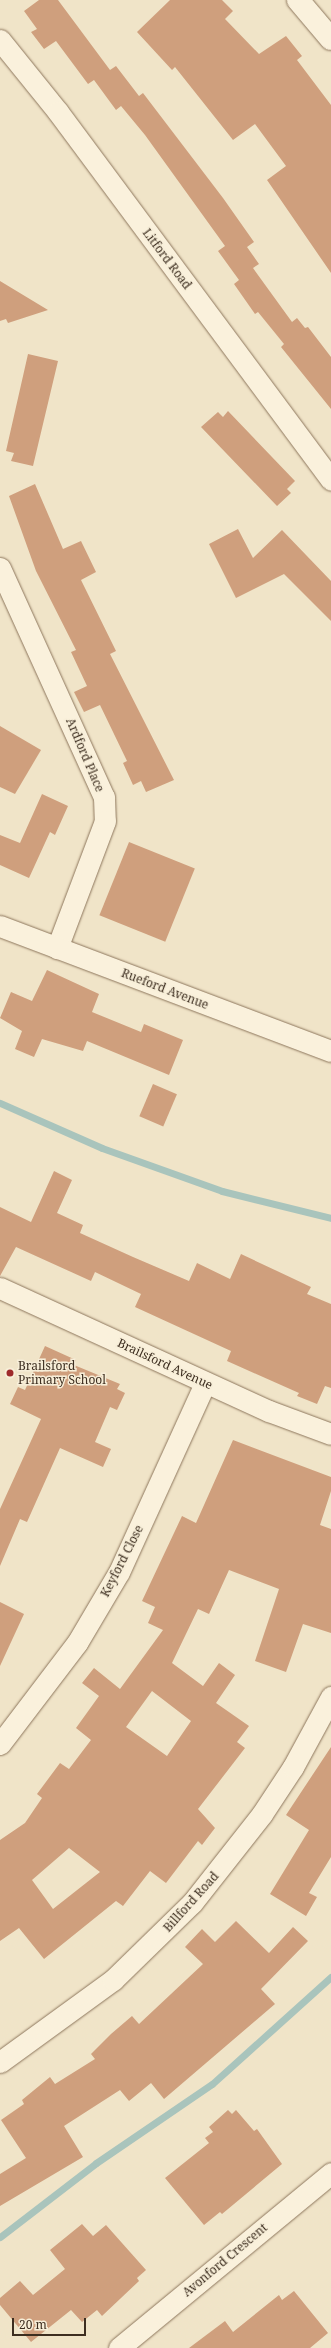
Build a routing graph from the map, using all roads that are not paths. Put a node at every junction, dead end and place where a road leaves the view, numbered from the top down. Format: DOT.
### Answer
graph roads {
  1 [pos="298,0"];
  2 [pos="331,39"];
  3 [pos="0,40"];
  4 [pos="331,480"];
  5 [pos="0,568"];
  6 [pos="0,926"];
  7 [pos="57,948"];
  8 [pos="331,1051"];
  9 [pos="0,1288"];
  10 [pos="205,1383"];
  11 [pos="331,1434"];
  12 [pos="331,1696"];
  13 [pos="0,1744"];
  14 [pos="0,2062"];
  15 [pos="331,2173"];
  16 [pos="119,2348"];
  1 -- 2 [label="street"];
  3 -- 4 [label="street, Litford Road"];
  5 -- 7 [label="street, Ardford Place"];
  6 -- 7 [label="street, Rueford Avenue"];
  7 -- 8 [label="street, Rueford Avenue"];
  9 -- 10 [label="street, Brailsford Avenue"];
  10 -- 11 [label="street, Brailsford Avenue"];
  10 -- 13 [label="street, Keyford Close"];
  12 -- 14 [label="street, Billford Road"];
  15 -- 16 [label="street, Avonford Crescent"];
}
